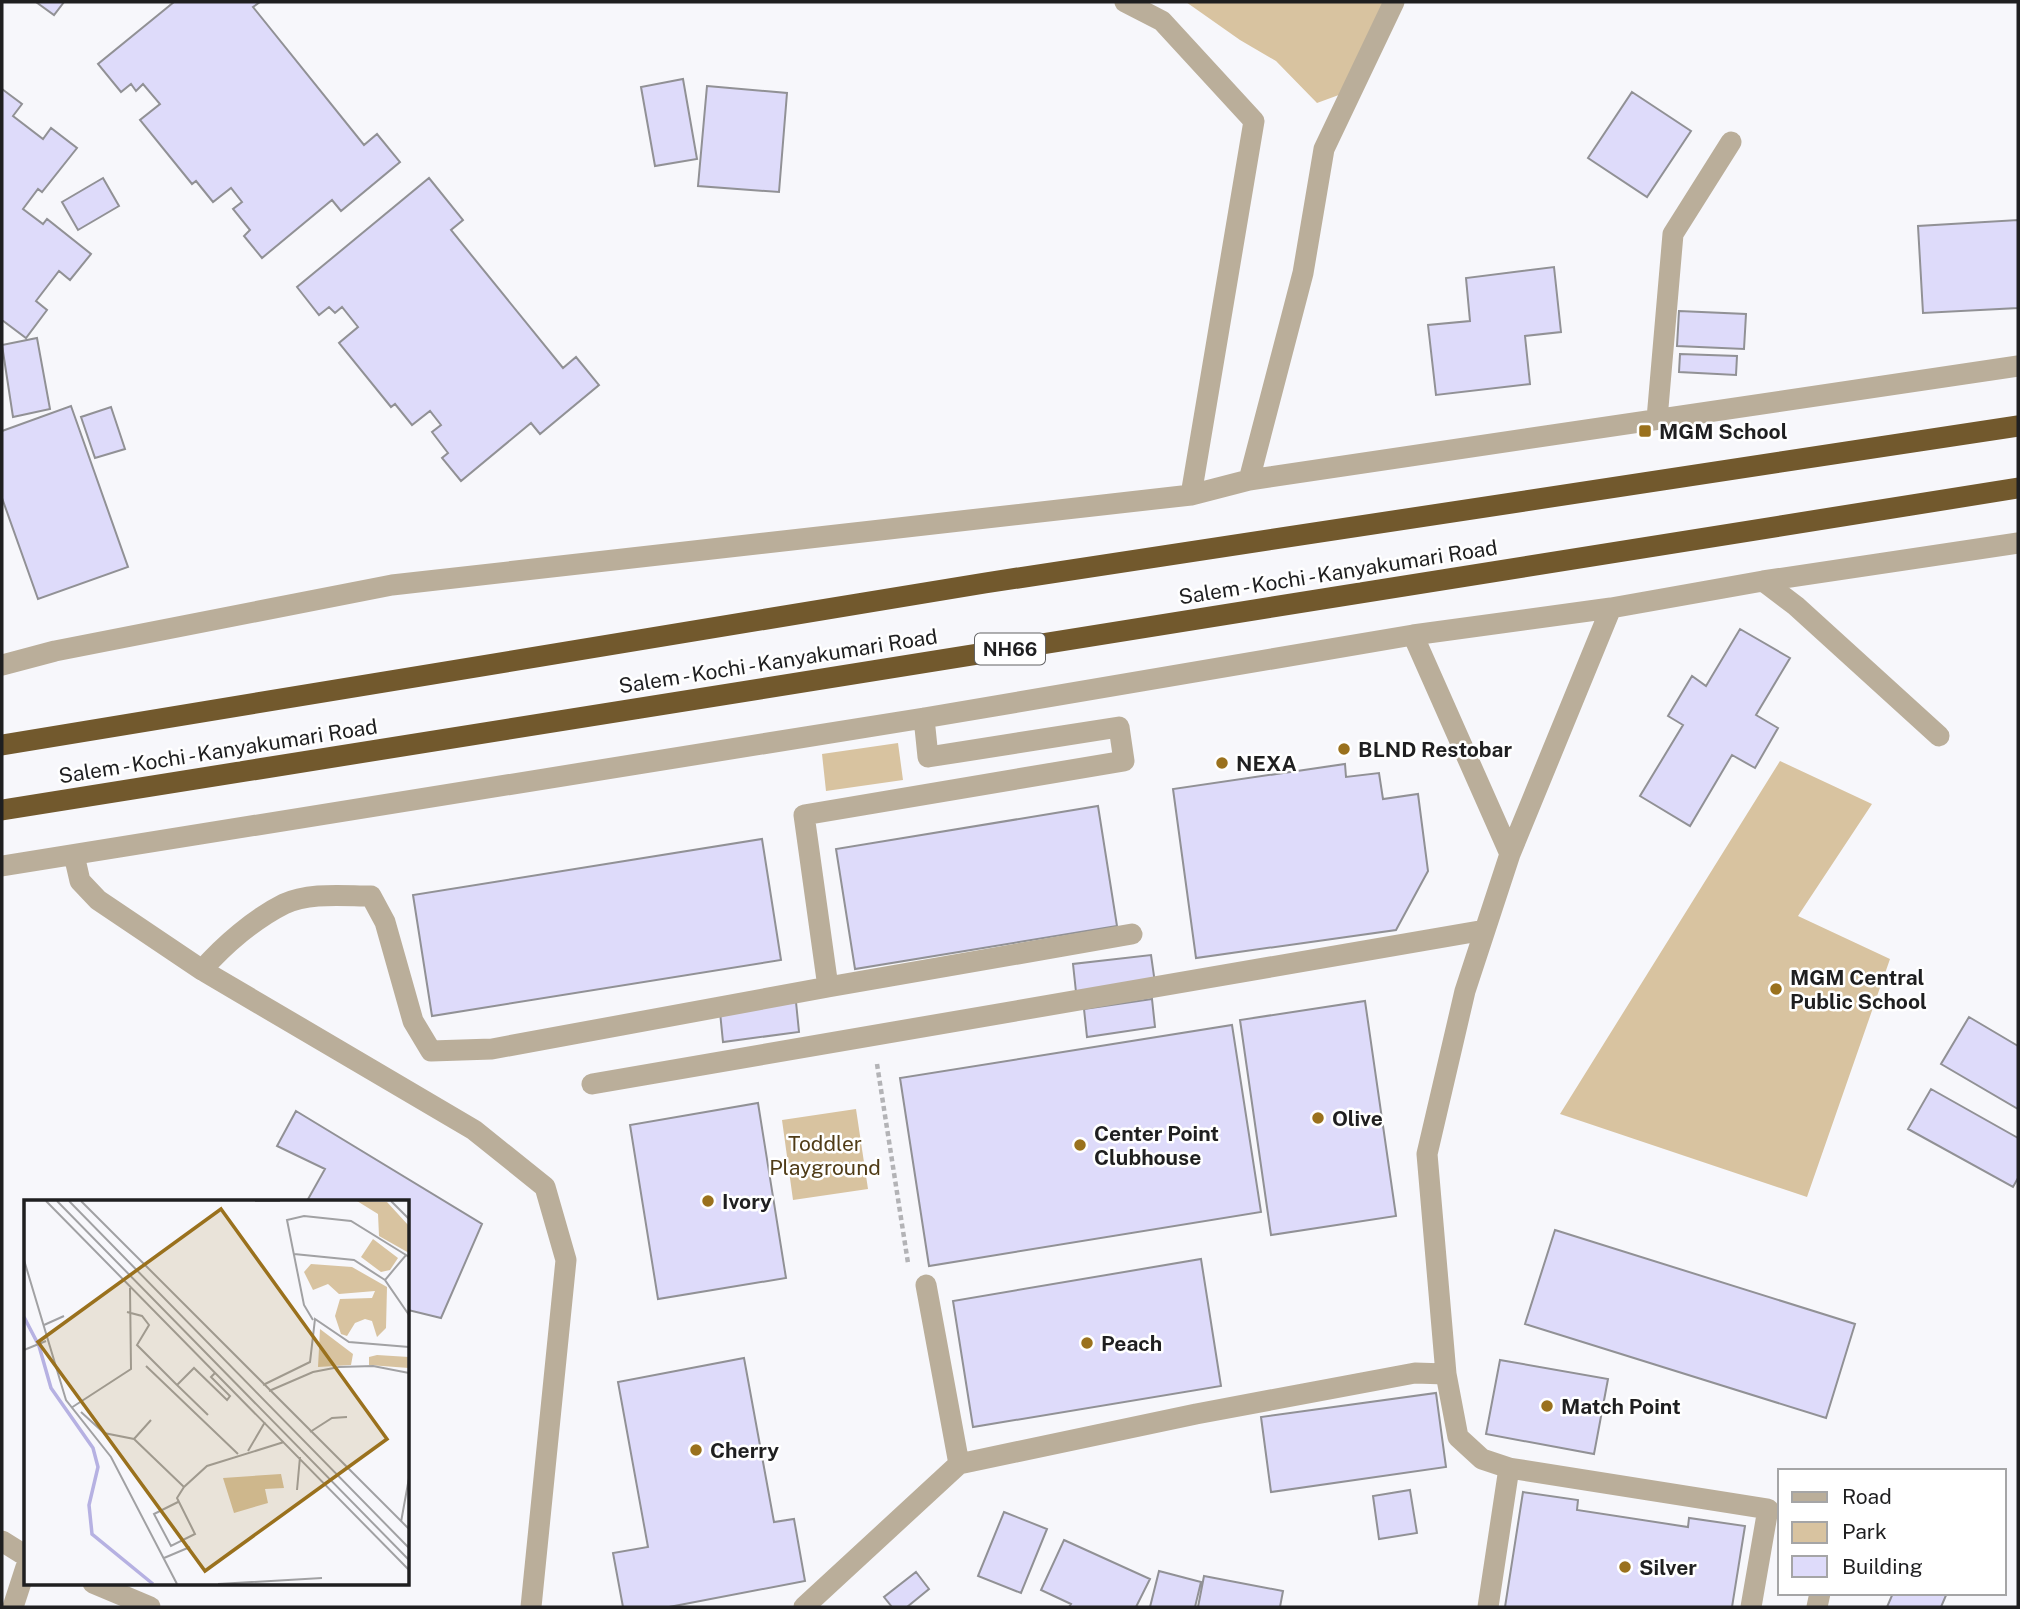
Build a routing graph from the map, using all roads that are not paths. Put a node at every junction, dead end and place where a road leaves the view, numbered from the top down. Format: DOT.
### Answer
graph roads {
  1 [pos="1125,2"];
  2 [pos="1394,2"];
  3 [pos="1731,142"];
  4 [pos="2018,366"];
  5 [pos="1657,419"];
  6 [pos="2018,426"];
  7 [pos="1249,480"];
  8 [pos="2018,488"];
  9 [pos="1191,495"];
  10 [pos="2018,543"];
  11 [pos="1763,581"];
  12 [pos="1611,608"];
  13 [pos="1413,635"];
  14 [pos="2,665"];
  15 [pos="924,718"];
  16 [pos="1939,736"];
  17 [pos="2,745"];
  18 [pos="2,810"];
  19 [pos="1510,854"];
  20 [pos="74,855"];
  21 [pos="2,866"];
  22 [pos="1485,930"];
  23 [pos="1132,934"];
  24 [pos="202,970"];
  25 [pos="828,987"];
  26 [pos="592,1084"];
  27 [pos="926,1284"];
  28 [pos="1446,1374"];
  29 [pos="959,1464"];
  30 [pos="1509,1468"];
  31 [pos="2,1541"];
  32 [pos="24,1555"];
  33 [pos="23,1576"];
  34 [pos="95,1584"];
  35 [pos="13,1607"];
  36 [pos="150,1607"];
  37 [pos="531,1607"];
  38 [pos="804,1607"];
  39 [pos="1488,1607"];
  40 [pos="1751,1607"];
  1 -- 9 [label="street"];
  2 -- 7 [label="street"];
  3 -- 5 [label="street"];
  4 -- 5 [label="street"];
  5 -- 7 [label="street"];
  6 -- 17 [label="highway, Salem - Kochi - Kanyakumari Road"];
  7 -- 9 [label="street"];
  8 -- 18 [label="highway, Salem - Kochi - Kanyakumari Road / NH66"];
  9 -- 14 [label="street"];
  10 -- 11 [label="street"];
  11 -- 12 [label="street"];
  11 -- 16 [label="street"];
  12 -- 13 [label="street"];
  12 -- 19 [label="street"];
  13 -- 15 [label="street"];
  13 -- 19 [label="street"];
  15 -- 20 [label="street"];
  15 -- 25 [label="street"];
  19 -- 22 [label="street"];
  20 -- 21 [label="street"];
  20 -- 24 [label="street"];
  22 -- 26 [label="street"];
  22 -- 28 [label="street"];
  23 -- 25 [label="street"];
  24 -- 25 [label="street"];
  24 -- 37 [label="street"];
  27 -- 29 [label="street"];
  28 -- 29 [label="street"];
  28 -- 30 [label="street"];
  29 -- 38 [label="street"];
  30 -- 39 [label="street"];
  30 -- 40 [label="street"];
  31 -- 32 [label="street"];
  33 -- 35 [label="street"];
  34 -- 36 [label="street"];
}
